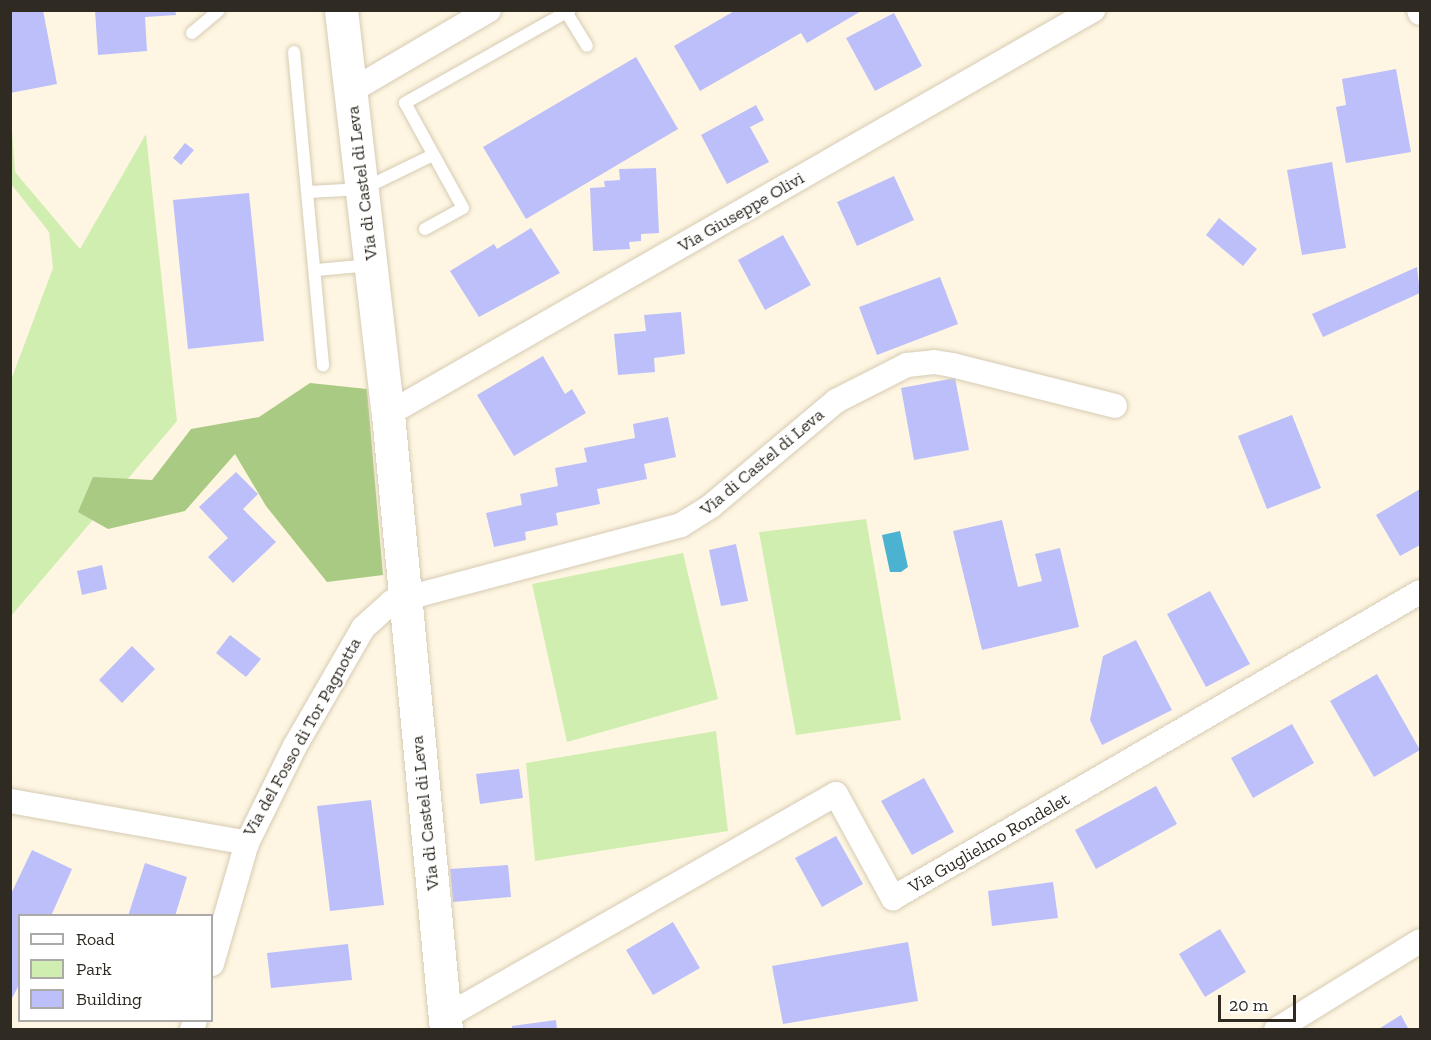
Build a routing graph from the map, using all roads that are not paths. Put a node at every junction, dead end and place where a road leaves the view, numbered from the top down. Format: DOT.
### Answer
graph roads {
  1 [pos="219,10"];
  2 [pos="341,10"];
  3 [pos="489,10"];
  4 [pos="1094,10"];
  5 [pos="567,11"];
  6 [pos="192,33"];
  7 [pos="586,46"];
  8 [pos="294,52"];
  9 [pos="351,91"];
  10 [pos="433,155"];
  11 [pos="363,189"];
  12 [pos="309,192"];
  13 [pos="425,229"];
  14 [pos="372,265"];
  15 [pos="317,270"];
  16 [pos="323,366"];
  17 [pos="1115,406"];
  18 [pos="388,414"];
  19 [pos="1420,592"];
  20 [pos="404,597"];
  21 [pos="10,801"];
  22 [pos="247,843"];
  23 [pos="1420,941"];
  24 [pos="213,961"];
  25 [pos="446,1023"];
  26 [pos="1276,1029"];
  1 -- 6 [label="lane"];
  2 -- 9 [label="street, Via di Castel di Leva"];
  3 -- 9 [label="street, Via di Castel di Leva"];
  4 -- 18 [label="street, Via Giuseppe Olivi"];
  5 -- 7 [label="lane"];
  5 -- 10 [label="lane"];
  8 -- 12 [label="lane"];
  9 -- 11 [label="street, Via di Castel di Leva"];
  10 -- 11 [label="lane"];
  10 -- 13 [label="lane"];
  11 -- 12 [label="lane"];
  11 -- 14 [label="street, Via di Castel di Leva"];
  12 -- 15 [label="lane"];
  14 -- 15 [label="lane"];
  14 -- 18 [label="street, Via di Castel di Leva"];
  15 -- 16 [label="lane"];
  17 -- 20 [label="street, Via di Castel di Leva"];
  18 -- 20 [label="street, Via di Castel di Leva"];
  19 -- 25 [label="street, Via Guglielmo Rondelet"];
  20 -- 22 [label="street, Via del Fosso di Tor Pagnotta"];
  20 -- 25 [label="street, Via di Castel di Leva"];
  21 -- 22 [label="street, Via del Fosso di Tor Pagnotta"];
  22 -- 24 [label="street"];
  23 -- 26 [label="street"];
}
